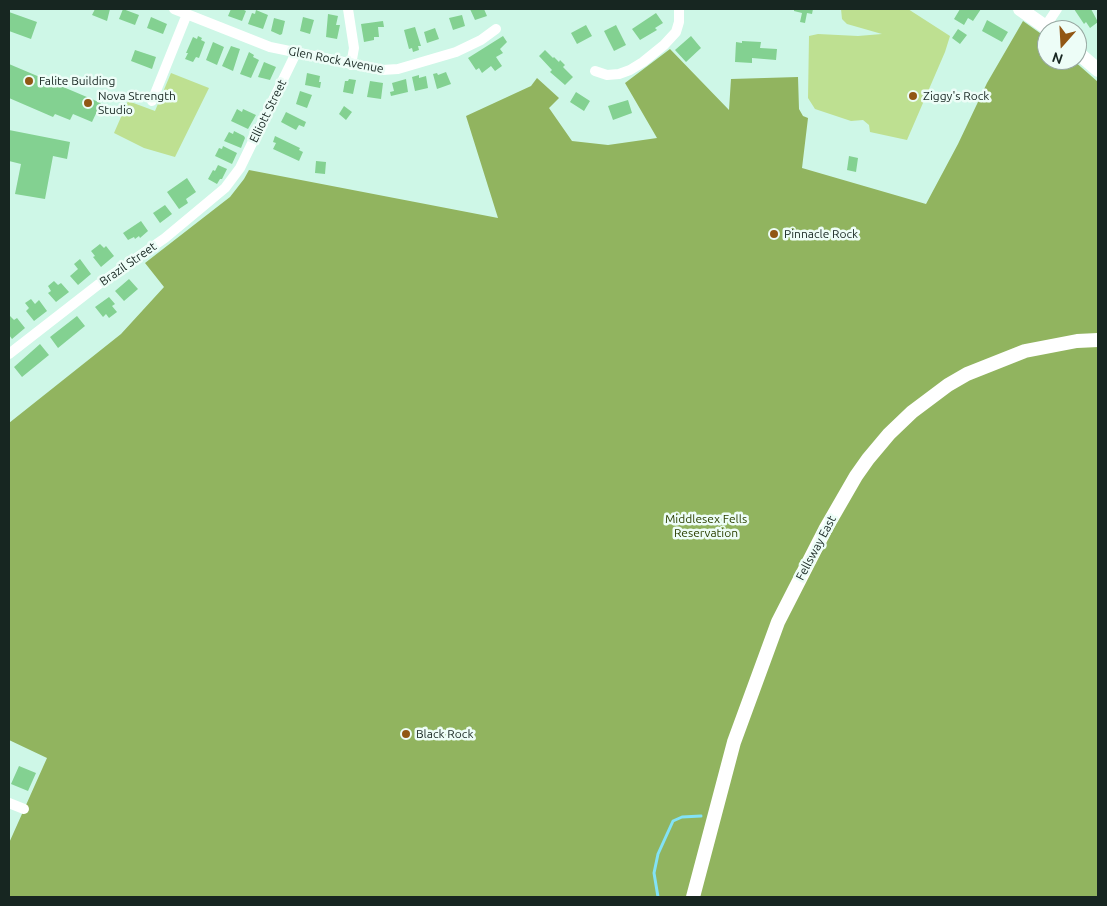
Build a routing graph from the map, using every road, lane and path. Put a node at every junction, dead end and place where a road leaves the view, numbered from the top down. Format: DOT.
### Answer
graph roads {
  1 [pos="174,9"];
  2 [pos="348,9"];
  3 [pos="679,9"];
  4 [pos="1020,9"];
  5 [pos="187,14"];
  6 [pos="1037,21"];
  7 [pos="496,29"];
  8 [pos="296,53"];
  9 [pos="1087,61"];
  10 [pos="351,65"];
  11 [pos="1098,70"];
  12 [pos="595,71"];
  13 [pos="152,101"];
  14 [pos="240,168"];
  15 [pos="1098,340"];
  16 [pos="9,354"];
  17 [pos="9,803"];
  18 [pos="24,809"];
  19 [pos="694,897"];
  1 -- 5 [label="street, Glen Rock Avenue"];
  2 -- 10 [label="street"];
  3 -- 12 [label="street"];
  4 -- 6 [label="main road"];
  5 -- 8 [label="street, Glen Rock Avenue"];
  5 -- 13 [label="street"];
  7 -- 10 [label="street, Glen Rock Avenue"];
  8 -- 10 [label="street, Glen Rock Avenue"];
  8 -- 14 [label="street, Elliott Street"];
  9 -- 11 [label="main road"];
  14 -- 16 [label="street, Brazil Street"];
  15 -- 19 [label="main road, Fellsway East"];
  17 -- 18 [label="street"];
}
